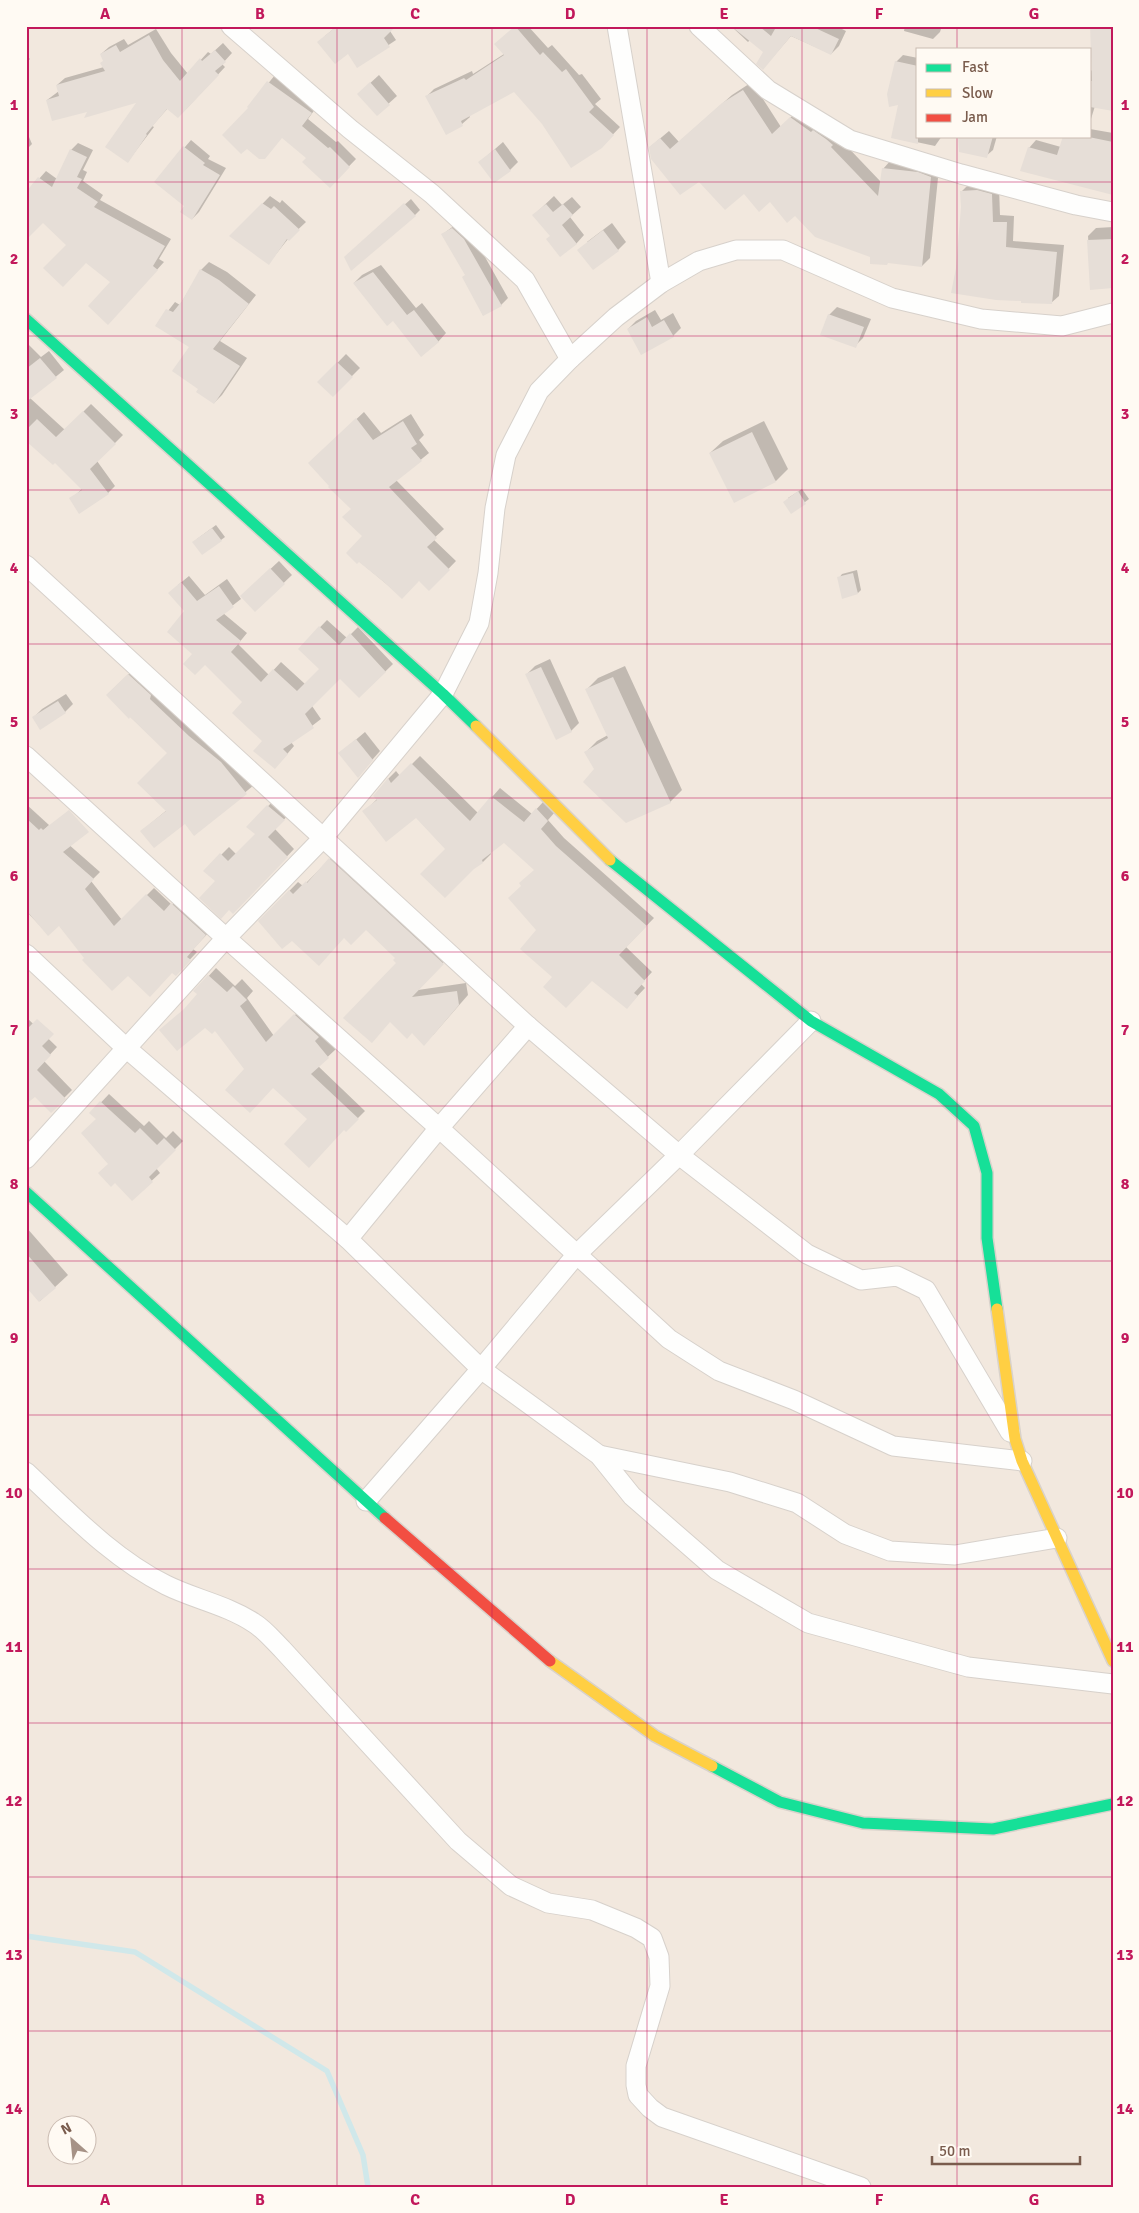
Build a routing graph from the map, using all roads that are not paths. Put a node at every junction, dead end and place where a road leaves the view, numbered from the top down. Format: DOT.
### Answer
graph roads {
  1 [pos="231,26"];
  2 [pos="617,26"];
  3 [pos="699,26"];
  4 [pos="1113,212"];
  5 [pos="661,282"];
  6 [pos="1113,313"];
  7 [pos="26,319"];
  8 [pos="570,359"];
  9 [pos="26,565"];
  10 [pos="443,694"];
  11 [pos="26,756"];
  12 [pos="323,838"];
  13 [pos="226,938"];
  14 [pos="26,954"];
  15 [pos="810,1021"];
  16 [pos="528,1026"];
  17 [pos="125,1047"];
  18 [pos="439,1128"];
  19 [pos="679,1155"];
  20 [pos="26,1159"];
  21 [pos="26,1192"];
  22 [pos="348,1239"];
  23 [pos="577,1254"];
  24 [pos="482,1370"];
  25 [pos="1015,1439"];
  26 [pos="599,1455"];
  27 [pos="1022,1461"];
  28 [pos="26,1472"];
  29 [pos="366,1501"];
  30 [pos="1057,1538"];
  31 [pos="1113,1661"];
  32 [pos="1113,1684"];
  33 [pos="1113,1804"];
  34 [pos="861,2187"];
  1 -- 8 [label="street"];
  2 -- 5 [label="street"];
  3 -- 4 [label="street"];
  5 -- 6 [label="street"];
  5 -- 8 [label="street"];
  7 -- 10 [label="street"];
  8 -- 10 [label="street"];
  9 -- 12 [label="street"];
  10 -- 12 [label="street"];
  10 -- 15 [label="street"];
  11 -- 13 [label="street"];
  12 -- 13 [label="street"];
  12 -- 16 [label="street"];
  13 -- 17 [label="street"];
  13 -- 18 [label="street"];
  14 -- 17 [label="street"];
  15 -- 19 [label="street"];
  15 -- 25 [label="street"];
  16 -- 18 [label="street"];
  16 -- 19 [label="street"];
  17 -- 20 [label="street"];
  17 -- 22 [label="street"];
  18 -- 22 [label="street"];
  18 -- 23 [label="street"];
  19 -- 23 [label="street"];
  19 -- 25 [label="street"];
  21 -- 29 [label="street"];
  22 -- 24 [label="street"];
  23 -- 24 [label="street"];
  23 -- 27 [label="street"];
  24 -- 26 [label="street"];
  24 -- 29 [label="street"];
  25 -- 27 [label="street"];
  26 -- 30 [label="street"];
  26 -- 32 [label="street"];
  27 -- 30 [label="street"];
  28 -- 34 [label="street"];
  29 -- 33 [label="street"];
  30 -- 31 [label="street"];
}
